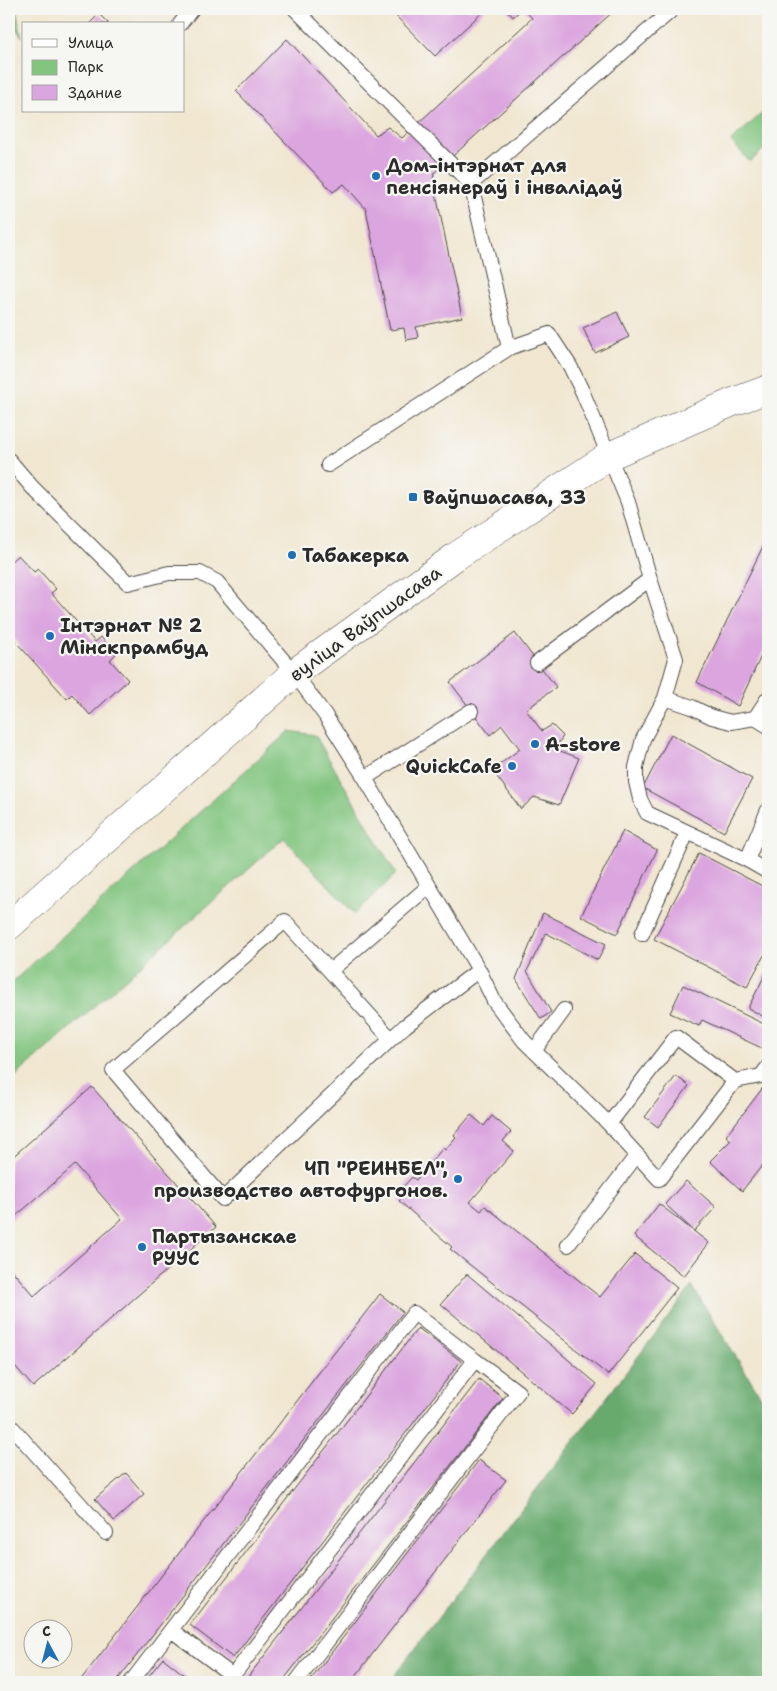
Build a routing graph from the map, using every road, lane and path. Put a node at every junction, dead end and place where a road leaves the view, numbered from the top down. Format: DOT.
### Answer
graph roads {
  1 [pos="192,9"];
  2 [pos="294,9"];
  3 [pos="673,9"];
  4 [pos="182,22"];
  5 [pos="471,184"];
  6 [pos="509,348"];
  7 [pos="768,389"];
  8 [pos="609,456"];
  9 [pos="9,460"];
  10 [pos="328,465"];
  11 [pos="650,579"];
  12 [pos="538,663"];
  13 [pos="294,674"];
  14 [pos="665,698"];
  15 [pos="768,698"];
  16 [pos="471,710"];
  17 [pos="755,718"];
  18 [pos="768,726"];
  19 [pos="365,778"];
  20 [pos="768,810"];
  21 [pos="687,833"];
  22 [pos="747,860"];
  23 [pos="768,872"];
  24 [pos="429,886"];
  25 [pos="9,926"];
  26 [pos="642,934"];
  27 [pos="479,970"];
  28 [pos="330,971"];
  29 [pos="564,1010"];
  30 [pos="391,1039"];
  31 [pos="534,1051"];
  32 [pos="768,1067"];
  33 [pos="734,1081"];
  34 [pos="609,1124"];
  35 [pos="637,1155"];
  36 [pos="568,1245"];
  37 [pos="475,1360"];
  38 [pos="9,1424"];
  39 [pos="106,1533"];
  40 [pos="171,1630"];
  41 [pos="230,1679"];
  42 [pos="131,1682"];
  43 [pos="296,1682"];
  1 -- 4 [label="lane"];
  2 -- 5 [label="lane"];
  3 -- 5 [label="lane"];
  5 -- 6 [label="lane"];
  6 -- 8 [label="lane"];
  6 -- 10 [label="lane"];
  7 -- 8 [label="main road, вуліца Ваўпшасава"];
  8 -- 11 [label="lane"];
  8 -- 13 [label="main road, вуліца Ваўпшасава"];
  9 -- 13 [label="lane"];
  11 -- 12 [label="lane"];
  11 -- 14 [label="lane"];
  13 -- 19 [label="lane"];
  13 -- 25 [label="main road, вуліца Ваўпшасава"];
  14 -- 17 [label="lane"];
  14 -- 21 [label="lane"];
  15 -- 17 [label="lane"];
  16 -- 19 [label="lane"];
  17 -- 18 [label="lane"];
  19 -- 24 [label="lane"];
  20 -- 22 [label="lane"];
  21 -- 22 [label="lane"];
  21 -- 26 [label="lane"];
  22 -- 23 [label="lane"];
  24 -- 27 [label="lane"];
  24 -- 28 [label="lane"];
  27 -- 30 [label="lane"];
  27 -- 31 [label="lane"];
  28 -- 30 [label="lane"];
  28 -- 30 [label="lane"];
  29 -- 31 [label="lane"];
  31 -- 34 [label="lane"];
  32 -- 33 [label="lane"];
  33 -- 34 [label="lane"];
  33 -- 35 [label="lane"];
  34 -- 35 [label="lane"];
  35 -- 36 [label="lane"];
  37 -- 40 [label="lane"];
  37 -- 41 [label="lane"];
  37 -- 43 [label="lane"];
  38 -- 39 [label="lane"];
  40 -- 41 [label="lane"];
  40 -- 42 [label="lane"];
}
